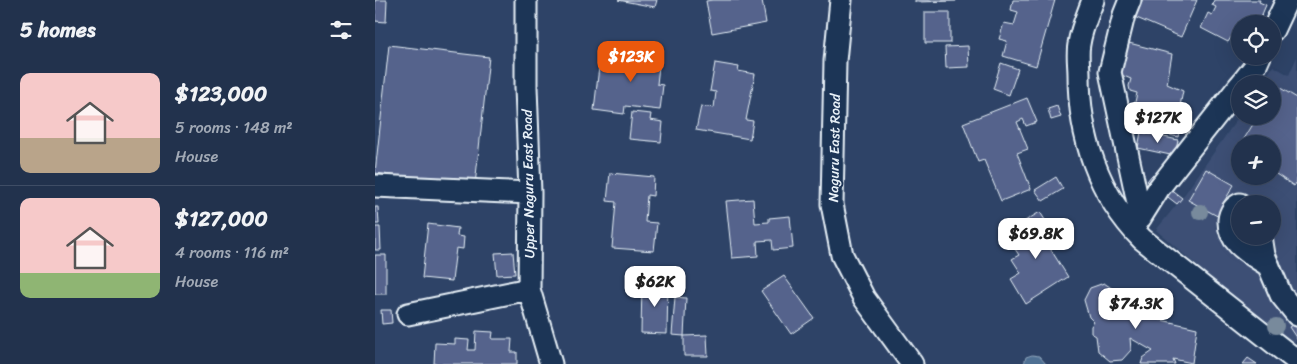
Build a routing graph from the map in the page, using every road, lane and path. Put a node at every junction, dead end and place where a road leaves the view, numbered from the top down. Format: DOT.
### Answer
graph roads {
  1 [pos="526,0"];
  2 [pos="841,0"];
  3 [pos="1093,0"];
  4 [pos="1130,0"];
  5 [pos="1287,0"];
  6 [pos="1280,15"];
  7 [pos="1255,65"];
  8 [pos="1247,75"];
  9 [pos="1231,96"];
  10 [pos="375,186"];
  11 [pos="530,193"];
  12 [pos="1231,214"];
  13 [pos="1137,223"];
  14 [pos="1231,237"];
  15 [pos="1240,245"];
  16 [pos="1262,245"];
  17 [pos="1269,266"];
  18 [pos="529,289"];
  19 [pos="408,314"];
  20 [pos="1297,315"];
  21 [pos="1297,361"];
  22 [pos="551,364"];
  23 [pos="912,364"];
  1 -- 11 [label="street, Upper Naguru East Road"];
  2 -- 23 [label="street, Naguru East Road"];
  3 -- 13 [label="street"];
  4 -- 13 [label="street"];
  5 -- 6 [label="street"];
  7 -- 8 [label="street"];
  9 -- 13 [label="street"];
  10 -- 11 [label="street"];
  11 -- 18 [label="street, Upper Naguru East Road"];
  12 -- 14 [label="street"];
  13 -- 21 [label="street"];
  15 -- 17 [label="street"];
  16 -- 17 [label="street"];
  17 -- 20 [label="street"];
  18 -- 19 [label="street"];
  18 -- 22 [label="street, Upper Naguru East Road"];
}
